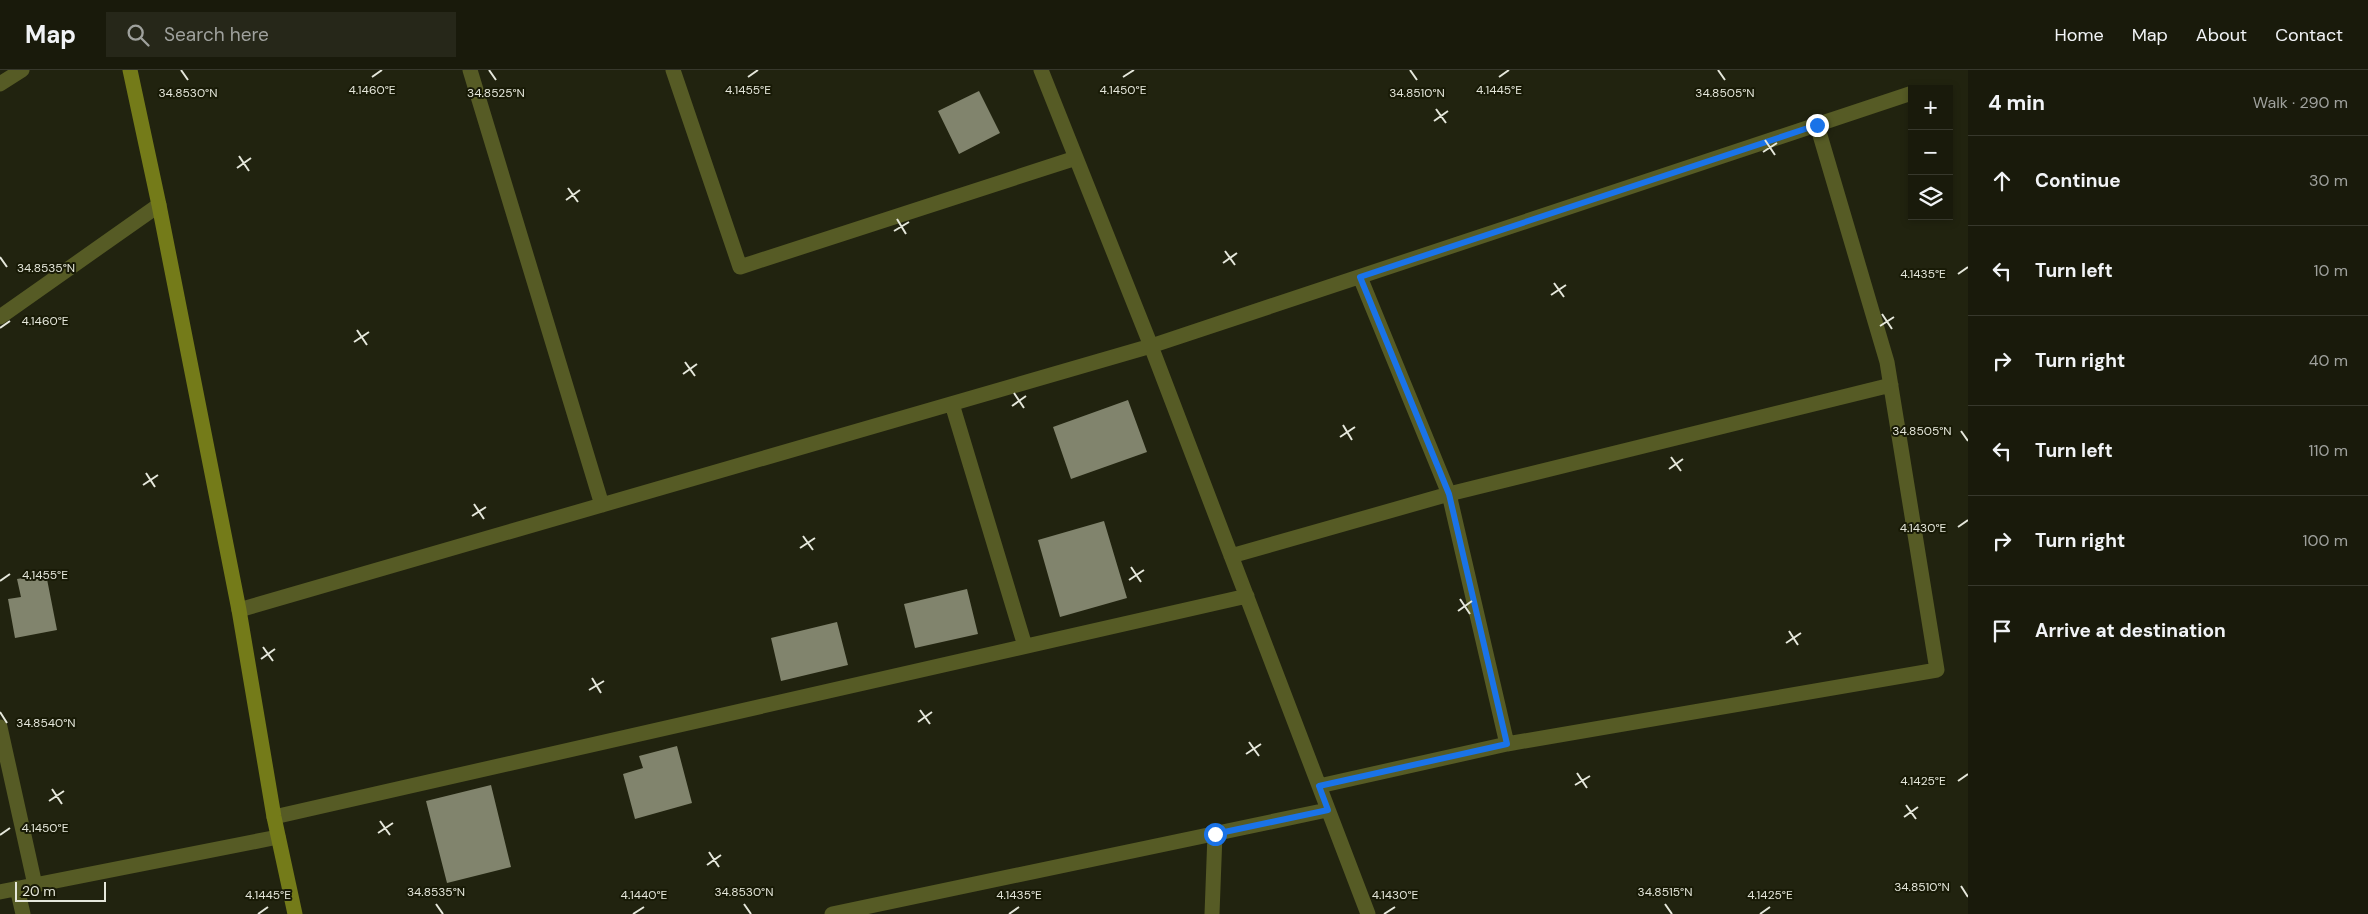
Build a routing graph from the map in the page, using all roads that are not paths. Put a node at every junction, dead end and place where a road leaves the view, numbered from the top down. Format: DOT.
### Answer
graph roads {
  1 [pos="22,70"];
  2 [pos="130,70"];
  3 [pos="470,70"];
  4 [pos="673,70"];
  5 [pos="1041,70"];
  6 [pos="0,84"];
  7 [pos="1908,94"];
  8 [pos="1817,125"];
  9 [pos="1076,158"];
  10 [pos="159,205"];
  11 [pos="1360,277"];
  12 [pos="0,317"];
  13 [pos="1150,346"];
  14 [pos="1891,385"];
  15 [pos="952,404"];
  16 [pos="1449,494"];
  17 [pos="602,505"];
  18 [pos="1231,556"];
  19 [pos="1246,596"];
  20 [pos="238,610"];
  21 [pos="1025,646"];
  22 [pos="0,727"];
  23 [pos="1507,744"];
  24 [pos="1319,786"];
  25 [pos="1328,810"];
  26 [pos="274,817"];
  27 [pos="1215,834"];
  28 [pos="278,837"];
  29 [pos="34,885"];
  30 [pos="17,888"];
  31 [pos="0,892"];
  32 [pos="23,914"];
  33 [pos="296,914"];
  34 [pos="832,914"];
  35 [pos="1212,914"];
  36 [pos="1368,914"];
  1 -- 6 [label="street"];
  2 -- 10 [label="street"];
  3 -- 17 [label="street"];
  4 -- 9 [label="street"];
  5 -- 9 [label="street"];
  7 -- 8 [label="street"];
  8 -- 11 [label="street"];
  8 -- 14 [label="street"];
  9 -- 13 [label="street"];
  10 -- 12 [label="street"];
  10 -- 20 [label="street"];
  11 -- 13 [label="street"];
  11 -- 16 [label="street"];
  13 -- 15 [label="street"];
  13 -- 18 [label="street"];
  14 -- 16 [label="street"];
  14 -- 23 [label="street"];
  15 -- 17 [label="street"];
  15 -- 21 [label="street"];
  16 -- 18 [label="street"];
  16 -- 23 [label="street"];
  17 -- 20 [label="street"];
  18 -- 19 [label="street"];
  19 -- 21 [label="street"];
  19 -- 24 [label="street"];
  20 -- 26 [label="street"];
  21 -- 26 [label="street"];
  22 -- 29 [label="street"];
  23 -- 24 [label="street"];
  24 -- 25 [label="street"];
  25 -- 27 [label="street"];
  25 -- 36 [label="street"];
  26 -- 28 [label="street"];
  27 -- 34 [label="street"];
  27 -- 35 [label="street"];
  28 -- 29 [label="street"];
  28 -- 33 [label="street"];
  29 -- 30 [label="street"];
  30 -- 31 [label="street"];
  30 -- 32 [label="street"];
}
